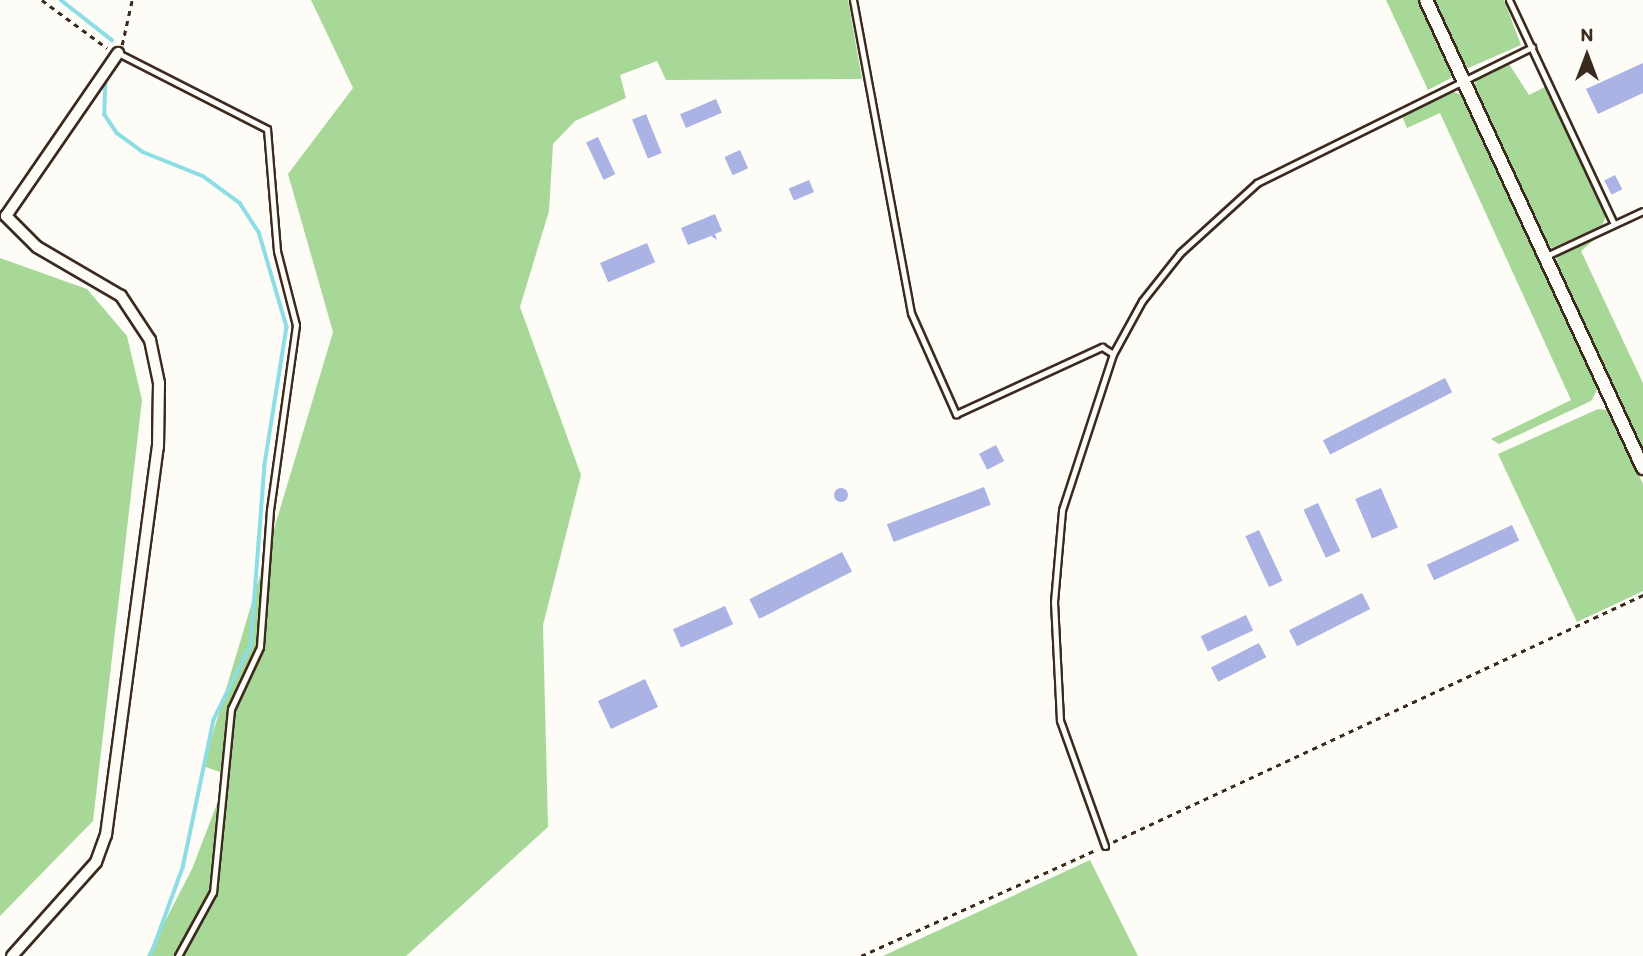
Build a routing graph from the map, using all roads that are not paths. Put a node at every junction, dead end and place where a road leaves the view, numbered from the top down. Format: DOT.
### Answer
graph roads {
  1 [pos="853,0"];
  2 [pos="1426,0"];
  3 [pos="1509,0"];
  4 [pos="1532,47"];
  5 [pos="118,53"];
  6 [pos="1462,80"];
  7 [pos="1643,211"];
  8 [pos="1614,224"];
  9 [pos="1544,257"];
  10 [pos="1113,354"];
  11 [pos="1643,468"];
  12 [pos="1105,846"];
  13 [pos="12,956"];
  14 [pos="178,956"];
  1 -- 10 [label="lane"];
  2 -- 6 [label="street"];
  3 -- 4 [label="lane"];
  4 -- 6 [label="lane"];
  4 -- 8 [label="lane"];
  5 -- 13 [label="street"];
  5 -- 14 [label="lane"];
  6 -- 9 [label="street"];
  6 -- 10 [label="lane"];
  7 -- 8 [label="lane"];
  8 -- 9 [label="lane"];
  9 -- 11 [label="street"];
  10 -- 12 [label="lane"];
}
